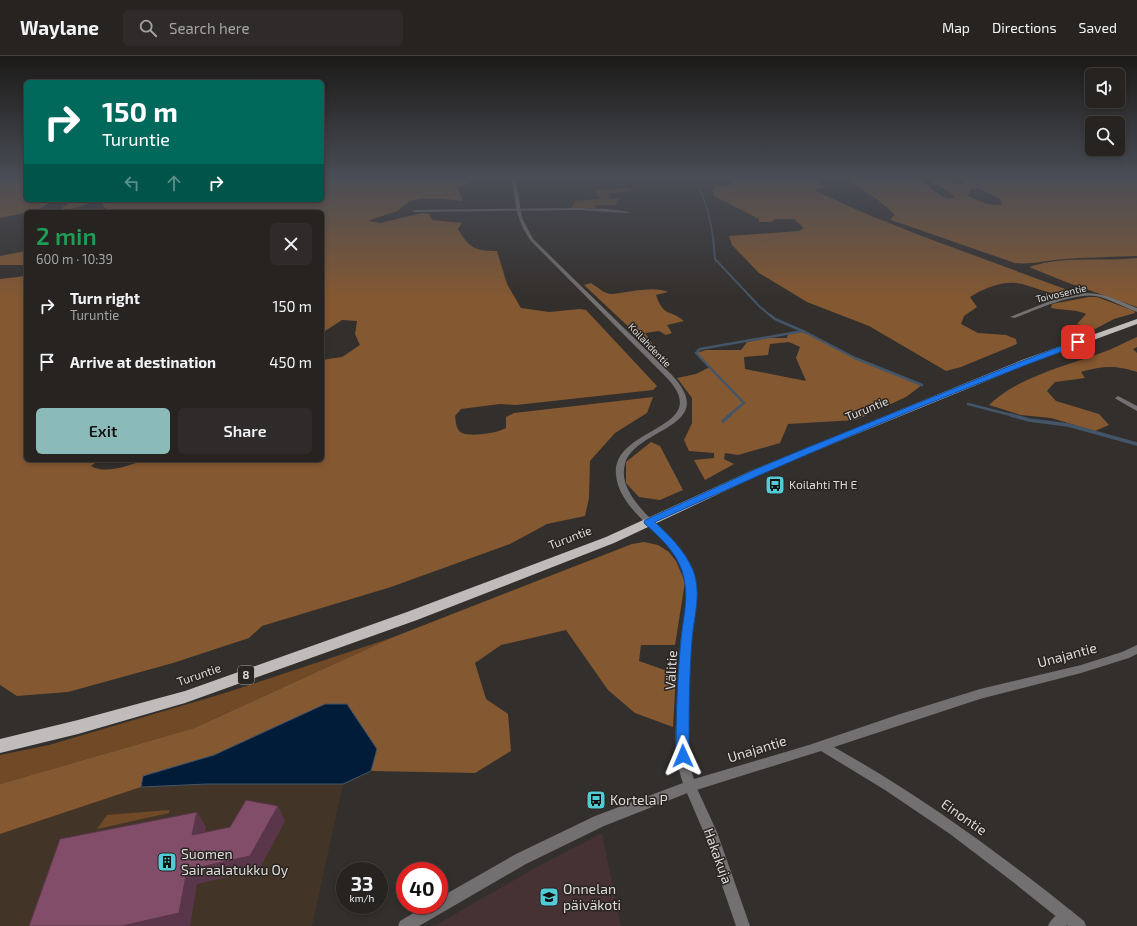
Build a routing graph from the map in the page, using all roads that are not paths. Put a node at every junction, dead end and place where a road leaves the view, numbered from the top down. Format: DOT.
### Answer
graph roads {
  1 [pos="519,218"];
  2 [pos="1137,310"];
  3 [pos="1013,317"];
  4 [pos="1137,321"];
  5 [pos="1118,398"];
  6 [pos="1137,409"];
  7 [pos="649,522"];
  8 [pos="1137,649"];
  9 [pos="0,746"];
  10 [pos="822,746"];
  11 [pos="690,786"];
  12 [pos="1067,916"];
  13 [pos="405,926"];
  14 [pos="743,926"];
  15 [pos="1055,926"];
  16 [pos="1079,926"];
  1 -- 7 [label="street, Koilahdentie"];
  2 -- 3 [label="street, Toivosentie"];
  4 -- 7 [label="highway, Turuntie / 8"];
  5 -- 6 [label="street"];
  7 -- 9 [label="highway, Turuntie / 8"];
  7 -- 11 [label="street, Välitie"];
  8 -- 10 [label="street, Unajantie"];
  10 -- 11 [label="street, Unajantie"];
  10 -- 12 [label="street, Einontie"];
  11 -- 13 [label="street, Unajantie"];
  11 -- 14 [label="street, Hakakuja"];
  12 -- 15 [label="street"];
  12 -- 16 [label="street, Einontie"];
}
